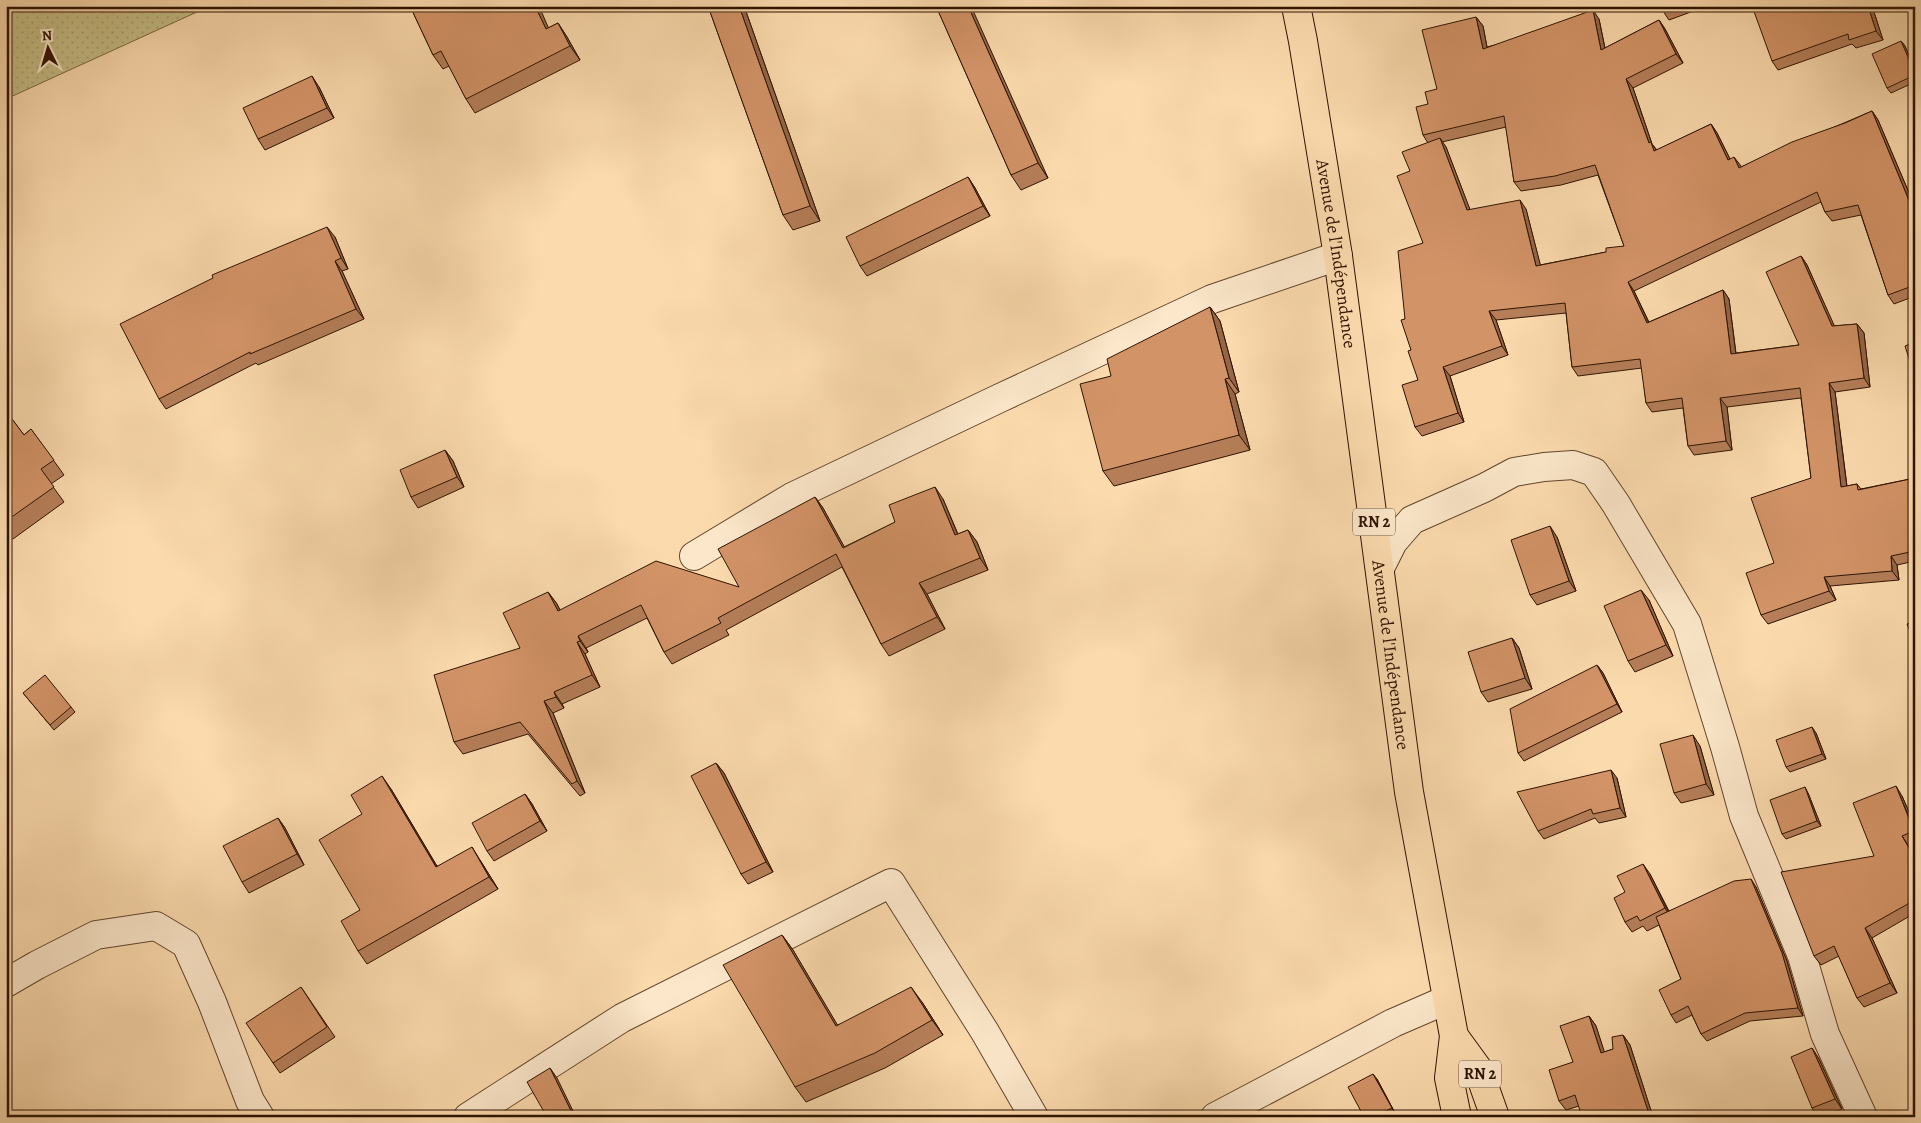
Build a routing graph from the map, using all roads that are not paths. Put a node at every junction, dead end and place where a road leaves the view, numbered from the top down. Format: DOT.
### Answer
graph roads {
  1 [pos="1296,6"];
  2 [pos="1338,256"];
  3 [pos="694,556"];
  4 [pos="1380,568"];
  5 [pos="6,983"];
  6 [pos="1446,1000"];
  7 [pos="1454,1036"];
  8 [pos="260,1117"];
  9 [pos="468,1117"];
  10 [pos="1034,1117"];
  11 [pos="1216,1117"];
  12 [pos="1457,1117"];
  13 [pos="1495,1117"];
  14 [pos="1863,1117"];
  1 -- 2 [label="main road, Avenue de l'Indépendance / RN 2"];
  2 -- 3 [label="street"];
  2 -- 4 [label="main road, Avenue de l'Indépendance / RN 2"];
  4 -- 6 [label="main road, Avenue de l'Indépendance / RN 2"];
  4 -- 14 [label="street"];
  5 -- 8 [label="street"];
  6 -- 7 [label="main road, Avenue de l'Indépendance / RN 2"];
  6 -- 11 [label="street"];
  7 -- 12 [label="main road, Avenue de l'Indépendance / RN 2"];
  7 -- 13 [label="main road, Avenue de l'Indépendance / RN 2"];
  9 -- 10 [label="street"];
}
